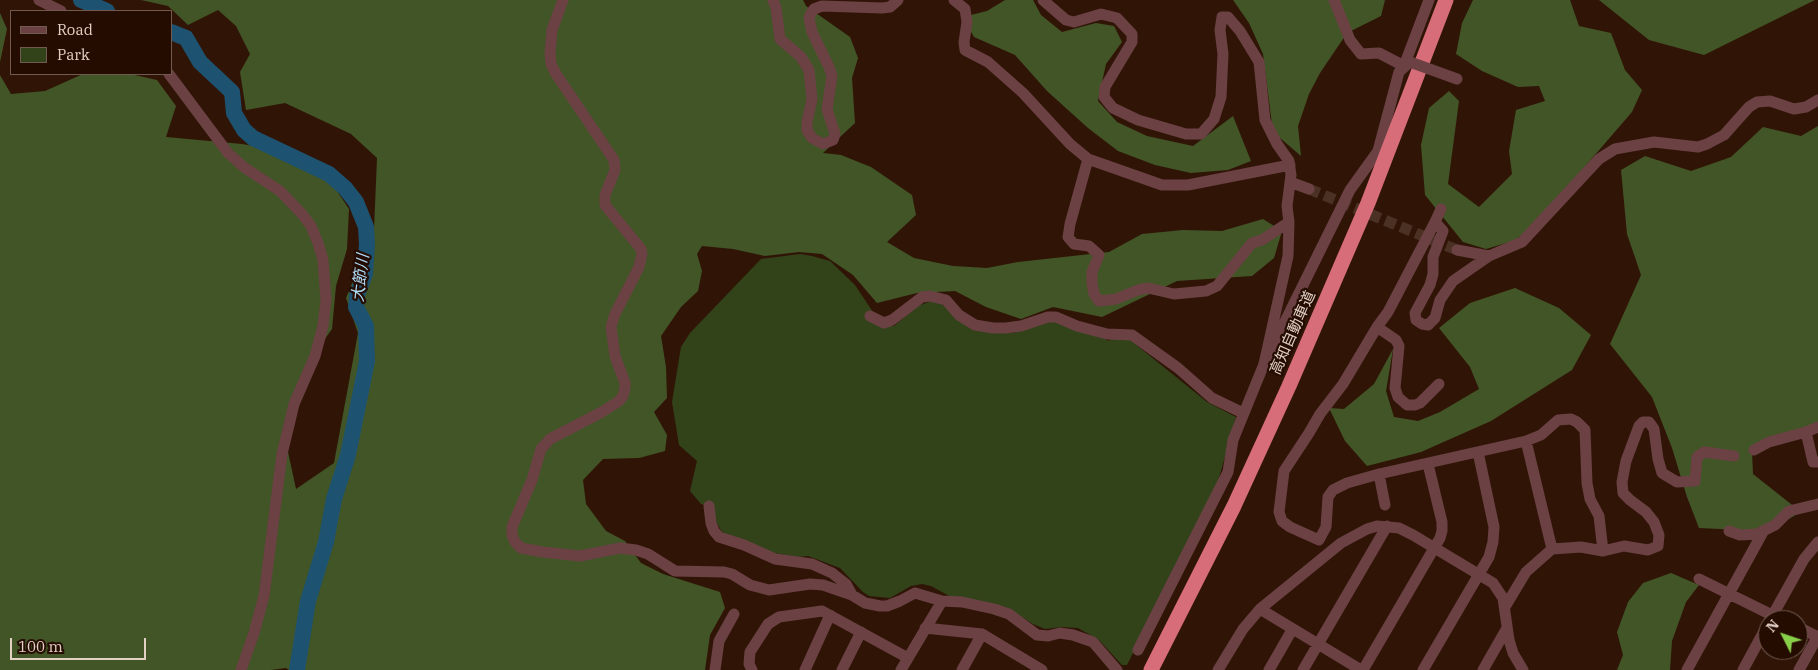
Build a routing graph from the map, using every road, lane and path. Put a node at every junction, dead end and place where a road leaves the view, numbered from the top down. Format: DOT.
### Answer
graph roads {
  1 [pos="38,0"];
  2 [pos="563,0"];
  3 [pos="773,0"];
  4 [pos="898,0"];
  5 [pos="954,0"];
  6 [pos="1043,0"];
  7 [pos="1334,0"];
  8 [pos="1429,0"];
  9 [pos="1446,0"];
  10 [pos="1453,0"];
  11 [pos="59,10"];
  12 [pos="1407,64"];
  13 [pos="170,75"];
  14 [pos="1457,79"];
  15 [pos="1818,100"];
  16 [pos="1088,159"];
  17 [pos="1290,165"];
  18 [pos="1290,182"];
  19 [pos="1309,189"];
  20 [pos="1441,209"];
  21 [pos="1289,222"];
  22 [pos="1435,222"];
  23 [pos="1457,250"];
  24 [pos="1489,256"];
  25 [pos="870,316"];
  26 [pos="1377,327"];
  27 [pos="1264,364"];
  28 [pos="1438,384"];
  29 [pos="1243,413"];
  30 [pos="1818,427"];
  31 [pos="1806,432"];
  32 [pos="1526,441"];
  33 [pos="1754,450"];
  34 [pos="1478,452"];
  35 [pos="1734,456"];
  36 [pos="1818,462"];
  37 [pos="1428,464"];
  38 [pos="1379,474"];
  39 [pos="1818,504"];
  40 [pos="1385,505"];
  41 [pos="709,506"];
  42 [pos="1387,526"];
  43 [pos="1729,531"];
  44 [pos="1762,532"];
  45 [pos="1818,542"];
  46 [pos="1435,547"];
  47 [pos="1552,549"];
  48 [pos="1603,551"];
  49 [pos="1480,574"];
  50 [pos="1698,579"];
  51 [pos="1729,594"];
  52 [pos="852,595"];
  53 [pos="942,601"];
  54 [pos="1505,607"];
  55 [pos="1260,609"];
  56 [pos="1778,610"];
  57 [pos="1758,611"];
  58 [pos="734,614"];
  59 [pos="830,615"];
  60 [pos="925,628"];
  61 [pos="1507,628"];
  62 [pos="1292,630"];
  63 [pos="861,632"];
  64 [pos="982,634"];
  65 [pos="1818,637"];
  66 [pos="1318,645"];
  67 [pos="1758,645"];
  68 [pos="1138,650"];
  69 [pos="908,658"];
  70 [pos="1021,665"];
  71 [pos="241,670"];
  72 [pos="715,670"];
  73 [pos="752,670"];
  74 [pos="805,670"];
  75 [pos="842,670"];
  76 [pos="901,670"];
  77 [pos="962,670"];
  78 [pos="1042,670"];
  79 [pos="1117,670"];
  80 [pos="1151,670"];
  81 [pos="1160,670"];
  82 [pos="1218,670"];
  83 [pos="1269,670"];
  84 [pos="1303,670"];
  85 [pos="1362,670"];
  86 [pos="1423,670"];
  87 [pos="1482,670"];
  88 [pos="1523,670"];
  89 [pos="1687,670"];
  90 [pos="1743,670"];
  91 [pos="1799,670"];
  1 -- 11 [label="street"];
  2 -- 52 [label="street"];
  3 -- 4 [label="street"];
  5 -- 16 [label="street"];
  6 -- 17 [label="street"];
  7 -- 12 [label="street"];
  8 -- 12 [label="street"];
  9 -- 80 [label="highway, 高知自動車道"];
  10 -- 81 [label="highway, 高知自動車道"];
  12 -- 14 [label="street, bridge"];
  12 -- 27 [label="street"];
  13 -- 71 [label="street"];
  15 -- 24 [label="street"];
  16 -- 17 [label="street"];
  16 -- 21 [label="street"];
  17 -- 18 [label="street"];
  18 -- 19 [label="street"];
  18 -- 21 [label="street"];
  20 -- 22 [label="street"];
  21 -- 27 [label="street"];
  22 -- 24 [label="street"];
  22 -- 26 [label="street"];
  23 -- 24 [label="street"];
  25 -- 29 [label="street"];
  26 -- 28 [label="street"];
  26 -- 38 [label="street"];
  27 -- 29 [label="street"];
  29 -- 68 [label="street"];
  30 -- 31 [label="street"];
  31 -- 33 [label="street"];
  31 -- 36 [label="street"];
  32 -- 34 [label="street"];
  32 -- 47 [label="street"];
  32 -- 48 [label="street"];
  34 -- 37 [label="street"];
  34 -- 49 [label="street"];
  35 -- 48 [label="street"];
  37 -- 38 [label="street"];
  37 -- 46 [label="street"];
  38 -- 40 [label="street"];
  39 -- 44 [label="street"];
  41 -- 52 [label="street"];
  42 -- 46 [label="street"];
  42 -- 55 [label="street"];
  42 -- 66 [label="street"];
  43 -- 44 [label="street"];
  44 -- 51 [label="street"];
  45 -- 56 [label="street"];
  46 -- 49 [label="street"];
  46 -- 85 [label="street"];
  47 -- 48 [label="street"];
  47 -- 54 [label="street"];
  49 -- 54 [label="street"];
  49 -- 86 [label="street"];
  50 -- 51 [label="street"];
  51 -- 57 [label="street"];
  51 -- 89 [label="street"];
  52 -- 53 [label="street"];
  53 -- 60 [label="street"];
  53 -- 79 [label="street"];
  54 -- 61 [label="street"];
  55 -- 62 [label="street"];
  55 -- 82 [label="street"];
  58 -- 72 [label="street"];
  59 -- 63 [label="street"];
  59 -- 73 [label="street"];
  59 -- 74 [label="street"];
  60 -- 64 [label="street"];
  60 -- 69 [label="street"];
  61 -- 87 [label="street"];
  61 -- 88 [label="street"];
  62 -- 66 [label="street"];
  62 -- 83 [label="street"];
  63 -- 69 [label="street"];
  63 -- 75 [label="street"];
  64 -- 70 [label="street"];
  64 -- 77 [label="street"];
  65 -- 91 [label="street"];
  66 -- 84 [label="street"];
  66 -- 85 [label="street"];
  67 -- 90 [label="street"];
  69 -- 76 [label="street"];
  70 -- 78 [label="street"];
}
